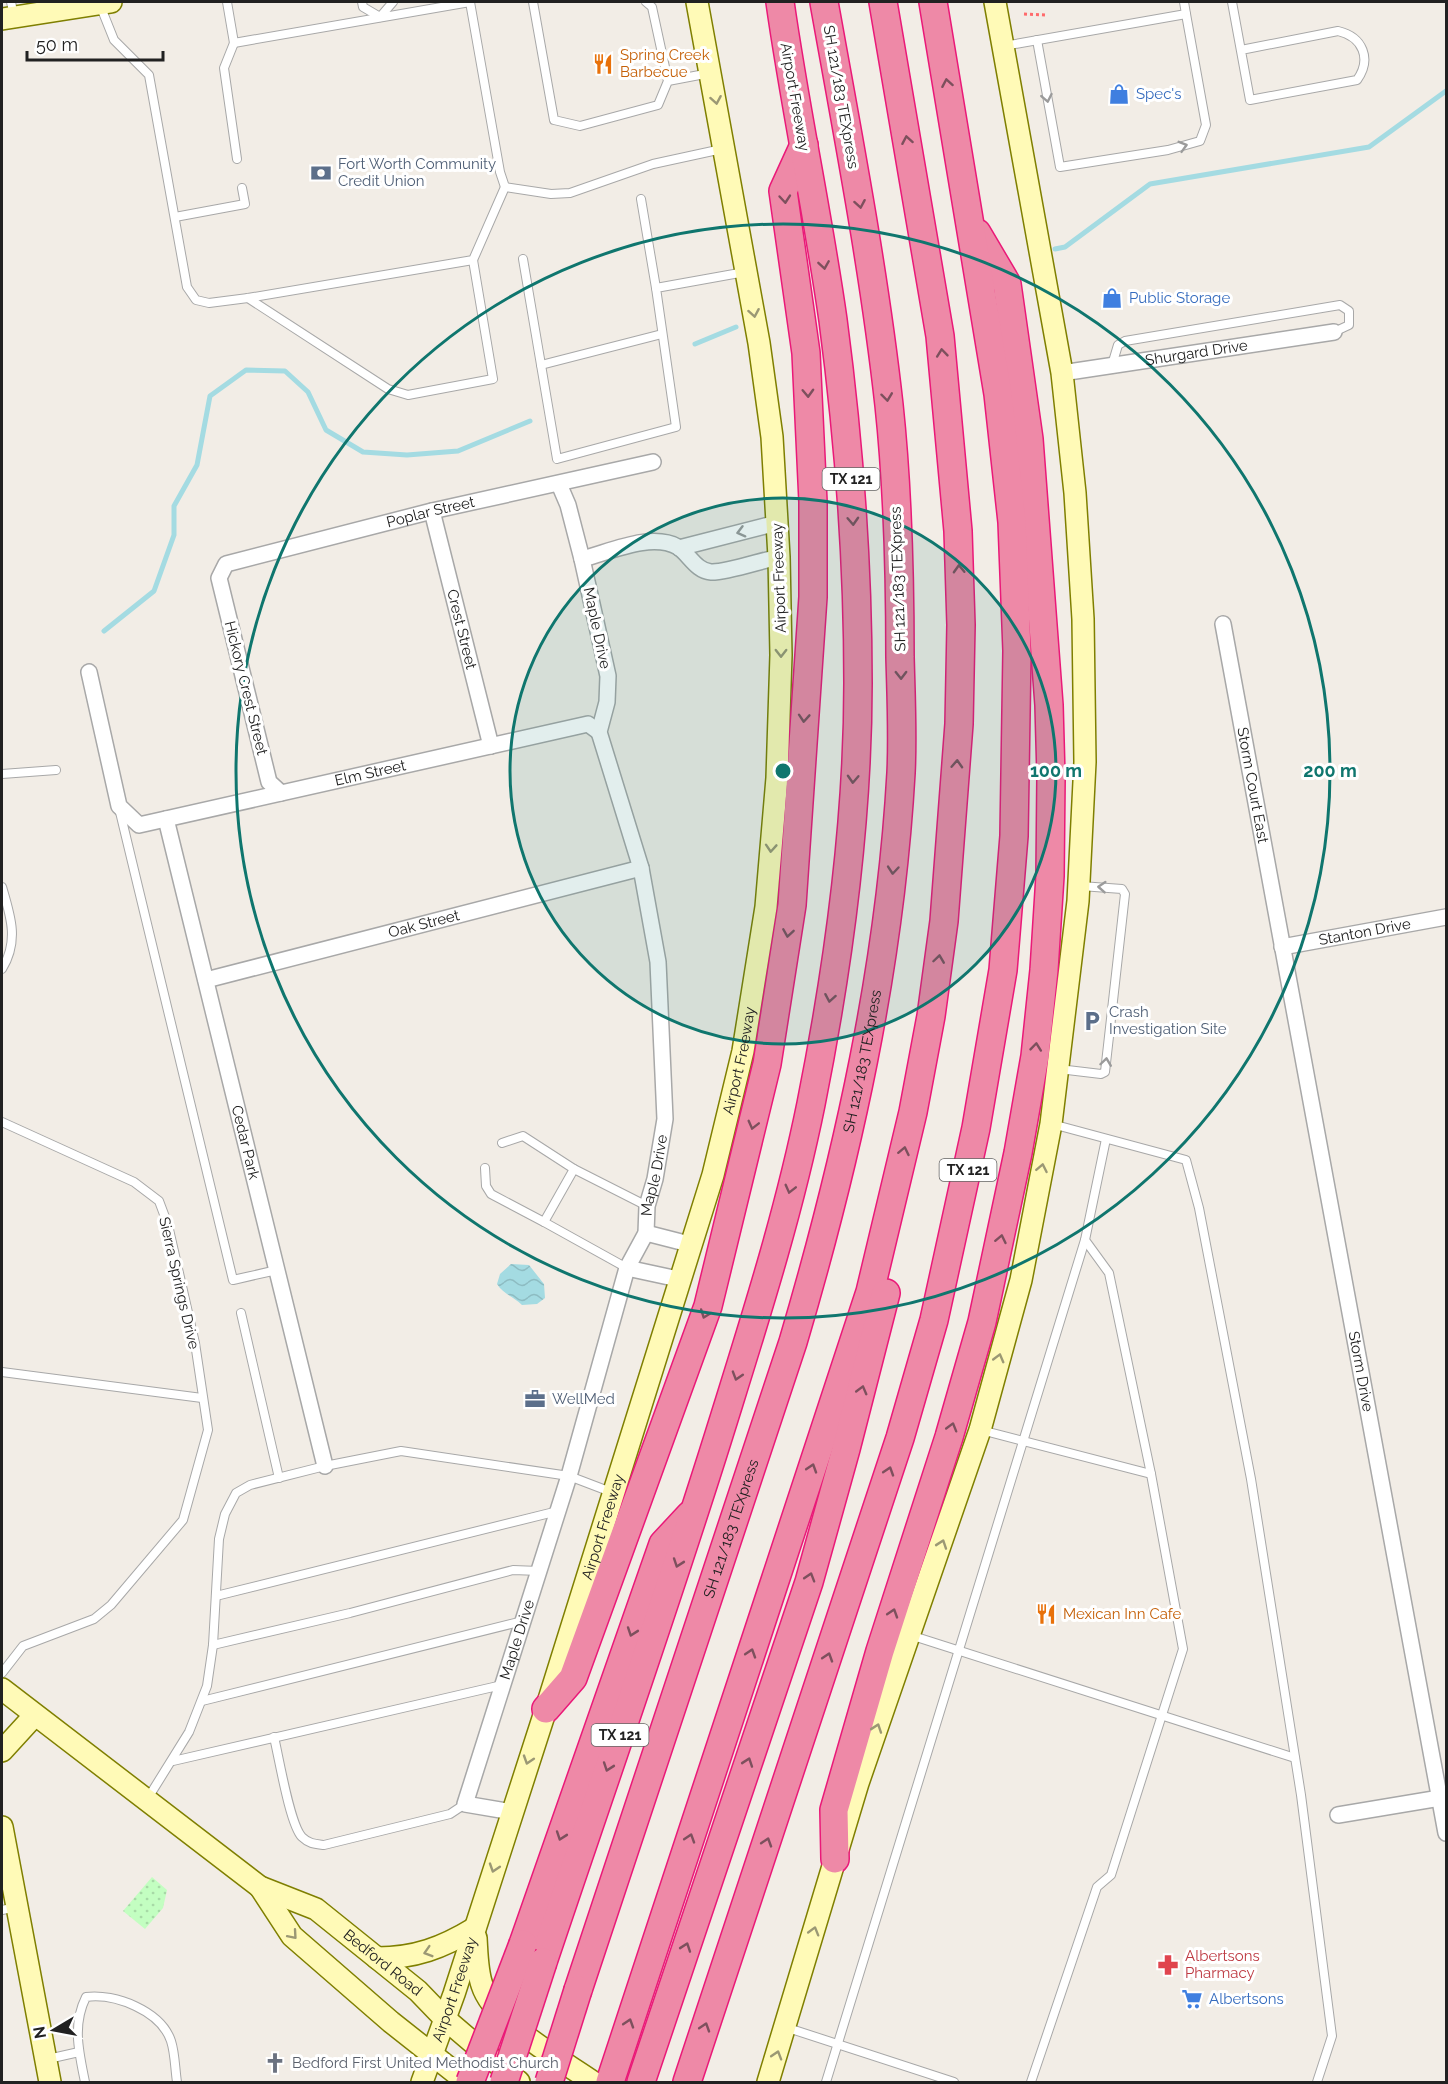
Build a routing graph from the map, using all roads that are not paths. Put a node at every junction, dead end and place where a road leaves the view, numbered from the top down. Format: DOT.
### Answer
graph roads {
  1 [pos="105,2"];
  2 [pos="227,2"];
  3 [pos="362,2"];
  4 [pos="393,2"];
  5 [pos="533,2"];
  6 [pos="646,2"];
  7 [pos="698,2"];
  8 [pos="780,2"];
  9 [pos="824,2"];
  10 [pos="883,2"];
  11 [pos="933,2"];
  12 [pos="995,2"];
  13 [pos="1184,2"];
  14 [pos="1232,2"];
  15 [pos="9,13"];
  16 [pos="1186,14"];
  17 [pos="380,17"];
  18 [pos="1037,40"];
  19 [pos="234,43"];
  20 [pos="1003,47"];
  21 [pos="1241,50"];
  22 [pos="711,73"];
  23 [pos="668,81"];
  24 [pos="804,145"];
  25 [pos="724,148"];
  26 [pos="237,159"];
  27 [pos="505,187"];
  28 [pos="242,188"];
  29 [pos="641,199"];
  30 [pos="175,217"];
  31 [pos="970,222"];
  32 [pos="523,259"];
  33 [pos="473,260"];
  34 [pos="746,271"];
  35 [pos="656,288"];
  36 [pos="248,298"];
  37 [pos="1334,332"];
  38 [pos="662,334"];
  39 [pos="541,365"];
  40 [pos="1112,365"];
  41 [pos="1062,373"];
  42 [pos="653,462"];
  43 [pos="559,484"];
  44 [pos="432,511"];
  45 [pos="777,523"];
  46 [pos="679,548"];
  47 [pos="779,556"];
  48 [pos="582,559"];
  49 [pos="219,578"];
  50 [pos="1223,624"];
  51 [pos="89,672"];
  52 [pos="599,732"];
  53 [pos="491,746"];
  54 [pos="56,770"];
  55 [pos="2,774"];
  56 [pos="281,793"];
  57 [pos="119,806"];
  58 [pos="166,819"];
  59 [pos="641,868"];
  60 [pos="1078,886"];
  61 [pos="2,887"];
  62 [pos="1446,916"];
  63 [pos="1282,947"];
  64 [pos="2,969"];
  65 [pos="206,980"];
  66 [pos="1058,1069"];
  67 [pos="2,1122"];
  68 [pos="1051,1124"];
  69 [pos="1106,1139"];
  70 [pos="502,1143"];
  71 [pos="485,1168"];
  72 [pos="574,1169"];
  73 [pos="647,1206"];
  74 [pos="892,1208"];
  75 [pos="544,1222"];
  76 [pos="646,1233"];
  77 [pos="1085,1240"];
  78 [pos="690,1244"];
  79 [pos="627,1268"];
  80 [pos="277,1270"];
  81 [pos="678,1279"];
  82 [pos="241,1313"];
  83 [pos="2,1372"];
  84 [pos="202,1398"];
  85 [pos="980,1430"];
  86 [pos="1023,1441"];
  87 [pos="325,1466"];
  88 [pos="1151,1474"];
  89 [pos="570,1476"];
  90 [pos="279,1478"];
  91 [pos="613,1492"];
  92 [pos="696,1507"];
  93 [pos="558,1511"];
  94 [pos="540,1571"];
  95 [pos="216,1596"];
  96 [pos="523,1621"];
  97 [pos="909,1635"];
  98 [pos="213,1645"];
  99 [pos="957,1649"];
  100 [pos="2,1673"];
  101 [pos="502,1685"];
  102 [pos="2,1689"];
  103 [pos="202,1701"];
  104 [pos="546,1709"];
  105 [pos="1161,1714"];
  106 [pos="34,1716"];
  107 [pos="274,1737"];
  108 [pos="2,1752"];
  109 [pos="1295,1758"];
  110 [pos="173,1761"];
  111 [pos="1443,1797"];
  112 [pos="146,1800"];
  113 [pos="465,1804"];
  114 [pos="512,1812"];
  115 [pos="1338,1815"];
  116 [pos="2,1827"];
  117 [pos="1446,1833"];
  118 [pos="835,1859"];
  119 [pos="260,1887"];
  120 [pos="10,1908"];
  121 [pos="475,1928"];
  122 [pos="377,1958"];
  123 [pos="444,2018"];
  124 [pos="785,2027"];
  125 [pos="838,2043"];
  126 [pos="79,2052"];
  127 [pos="432,2054"];
  128 [pos="46,2060"];
  129 [pos="604,2081"];
  130 [pos="50,2082"];
  131 [pos="85,2082"];
  132 [pos="177,2082"];
  133 [pos="422,2082"];
  134 [pos="468,2082"];
  135 [pos="504,2082"];
  136 [pos="519,2082"];
  137 [pos="549,2082"];
  138 [pos="641,2082"];
  139 [pos="687,2082"];
  140 [pos="768,2082"];
  141 [pos="826,2082"];
  142 [pos="954,2082"];
  143 [pos="1031,2082"];
  144 [pos="1317,2082"];
  1 -- 15 [label="main road"];
  1 -- 30 [label="lane"];
  2 -- 19 [label="lane"];
  3 -- 17 [label="lane"];
  4 -- 17 [label="lane"];
  5 -- 23 [label="lane"];
  6 -- 23 [label="lane"];
  7 -- 22 [label="main road, Airport Freeway"];
  8 -- 24 [label="highway, Airport Freeway / TX 121"];
  9 -- 137 [label="highway, SH 121/183 TEXpress, one-way, bridge"];
  74 -- 10 [label="highway, one-way"];
  31 -- 11 [label="highway, TX 121, one-way"];
  12 -- 20 [label="main road"];
  13 -- 16 [label="lane"];
  14 -- 21 [label="lane"];
  16 -- 18 [label="lane"];
  18 -- 16 [label="lane, one-way"];
  17 -- 19 [label="lane"];
  17 -- 27 [label="lane"];
  18 -- 20 [label="lane"];
  19 -- 26 [label="lane"];
  20 -- 41 [label="main road"];
  21 -- 21 [label="lane"];
  22 -- 23 [label="lane"];
  22 -- 25 [label="main road, Airport Freeway, one-way"];
  24 -- 92 [label="highway, Airport Freeway / TX 121, one-way"];
  24 -- 104 [label="highway, one-way"];
  25 -- 27 [label="lane"];
  25 -- 34 [label="main road, Airport Freeway"];
  27 -- 33 [label="lane"];
  28 -- 30 [label="lane"];
  29 -- 35 [label="lane"];
  30 -- 36 [label="lane"];
  118 -- 31 [label="highway, one-way"];
  139 -- 31 [label="highway, TX 121, one-way"];
  32 -- 39 [label="lane"];
  33 -- 36 [label="lane"];
  33 -- 36 [label="lane"];
  34 -- 35 [label="lane"];
  34 -- 45 [label="main road, Airport Freeway, one-way"];
  35 -- 38 [label="lane"];
  37 -- 40 [label="street, Shurgard Drive"];
  37 -- 40 [label="lane"];
  38 -- 39 [label="lane"];
  38 -- 39 [label="lane"];
  40 -- 41 [label="street, Shurgard Drive"];
  41 -- 60 [label="main road"];
  42 -- 43 [label="street, Poplar Street"];
  43 -- 44 [label="street, Poplar Street"];
  43 -- 48 [label="street, Maple Drive"];
  44 -- 49 [label="street, Poplar Street"];
  44 -- 53 [label="street, Crest Street"];
  45 -- 46 [label="street, one-way"];
  45 -- 47 [label="main road, Airport Freeway"];
  46 -- 47 [label="street"];
  46 -- 48 [label="street"];
  47 -- 78 [label="main road, Airport Freeway, one-way"];
  48 -- 52 [label="street, Maple Drive"];
  49 -- 56 [label="street, Hickory Crest Street"];
  50 -- 63 [label="street, Storm Court East"];
  51 -- 57 [label="street"];
  52 -- 53 [label="street, Elm Street"];
  52 -- 59 [label="street, Maple Drive"];
  53 -- 56 [label="street, Elm Street"];
  54 -- 55 [label="lane"];
  56 -- 58 [label="street, Elm Street"];
  57 -- 58 [label="street, Elm Street"];
  57 -- 80 [label="lane"];
  58 -- 65 [label="street, Cedar Park"];
  59 -- 65 [label="street, Oak Street"];
  59 -- 73 [label="street, Maple Drive"];
  60 -- 66 [label="main road"];
  66 -- 60 [label="lane, one-way"];
  61 -- 64 [label="lane"];
  62 -- 63 [label="street, Stanton Drive"];
  63 -- 111 [label="street, Storm Drive"];
  65 -- 80 [label="street, Cedar Park"];
  66 -- 68 [label="main road"];
  67 -- 84 [label="lane, Sierra Springs Drive"];
  68 -- 69 [label="lane"];
  85 -- 68 [label="main road, one-way"];
  69 -- 77 [label="lane"];
  69 -- 109 [label="lane"];
  70 -- 72 [label="lane"];
  71 -- 75 [label="lane"];
  72 -- 73 [label="lane"];
  72 -- 75 [label="lane"];
  73 -- 76 [label="street, Maple Drive"];
  129 -- 74 [label="highway, one-way"];
  138 -- 74 [label="highway, one-way"];
  75 -- 79 [label="lane"];
  76 -- 78 [label="street"];
  76 -- 79 [label="street, Maple Drive"];
  77 -- 86 [label="lane"];
  77 -- 88 [label="lane"];
  78 -- 81 [label="main road, Airport Freeway"];
  79 -- 81 [label="street"];
  79 -- 89 [label="street, Maple Drive"];
  80 -- 87 [label="street, Cedar Park"];
  81 -- 91 [label="main road, Airport Freeway"];
  82 -- 90 [label="lane"];
  83 -- 84 [label="lane"];
  84 -- 100 [label="lane, Sierra Springs Drive"];
  85 -- 86 [label="lane"];
  97 -- 85 [label="main road, one-way"];
  86 -- 88 [label="lane"];
  86 -- 99 [label="lane"];
  87 -- 89 [label="lane"];
  87 -- 90 [label="lane"];
  88 -- 105 [label="lane"];
  89 -- 91 [label="lane"];
  89 -- 93 [label="street, Maple Drive"];
  90 -- 95 [label="lane"];
  91 -- 104 [label="main road, Airport Freeway"];
  92 -- 134 [label="highway, one-way, bridge"];
  92 -- 135 [label="highway, Airport Freeway / TX 121, one-way, bridge"];
  93 -- 94 [label="street, Maple Drive"];
  93 -- 95 [label="lane"];
  94 -- 96 [label="street, Maple Drive"];
  94 -- 98 [label="lane"];
  95 -- 98 [label="lane"];
  96 -- 101 [label="street, Maple Drive"];
  96 -- 103 [label="lane"];
  97 -- 99 [label="lane"];
  118 -- 97 [label="main road, one-way"];
  98 -- 103 [label="lane"];
  99 -- 105 [label="lane"];
  99 -- 125 [label="lane"];
  101 -- 107 [label="lane"];
  101 -- 113 [label="street, Maple Drive"];
  102 -- 106 [label="main road, Bedford Road"];
  103 -- 110 [label="lane"];
  104 -- 114 [label="main road, Airport Freeway, one-way"];
  105 -- 109 [label="lane"];
  105 -- 143 [label="lane"];
  106 -- 108 [label="main road"];
  106 -- 112 [label="main road, Bedford Road"];
  107 -- 110 [label="lane"];
  107 -- 113 [label="lane"];
  109 -- 144 [label="lane"];
  110 -- 112 [label="lane"];
  111 -- 115 [label="street"];
  111 -- 117 [label="street, Storm Drive"];
  112 -- 119 [label="main road, Bedford Road"];
  113 -- 114 [label="street"];
  114 -- 121 [label="main road, Airport Freeway, one-way"];
  116 -- 120 [label="main road"];
  124 -- 118 [label="main road, one-way"];
  119 -- 122 [label="main road, Bedford Road"];
  119 -- 127 [label="main road, Bedford Road, one-way"];
  120 -- 128 [label="main road"];
  121 -- 122 [label="main road, one-way"];
  121 -- 123 [label="main road, Airport Freeway"];
  121 -- 129 [label="main road"];
  122 -- 123 [label="main road, Bedford Road"];
  123 -- 127 [label="main road, Airport Freeway"];
  123 -- 136 [label="main road, Bedford Road"];
  124 -- 125 [label="lane"];
  140 -- 124 [label="main road, one-way"];
  125 -- 141 [label="lane"];
  125 -- 142 [label="lane"];
  126 -- 128 [label="lane"];
  126 -- 131 [label="lane"];
  126 -- 132 [label="lane"];
  127 -- 133 [label="main road, Airport Freeway"];
  127 -- 134 [label="main road, Bedford Road"];
  128 -- 130 [label="main road"];
}
